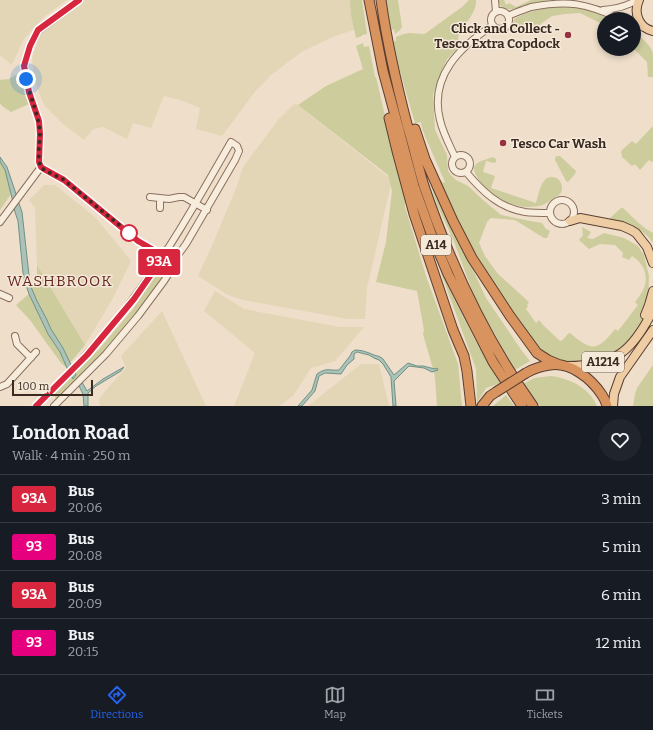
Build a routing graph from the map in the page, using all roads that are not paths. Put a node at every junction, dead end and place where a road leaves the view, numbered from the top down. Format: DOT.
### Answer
graph roads {
  1 [pos="79,0"];
  2 [pos="369,0"];
  3 [pos="381,0"];
  4 [pos="494,0"];
  5 [pos="638,0"];
  6 [pos="602,10"];
  7 [pos="496,12"];
  8 [pos="606,12"];
  9 [pos="508,16"];
  10 [pos="493,25"];
  11 [pos="641,28"];
  12 [pos="651,32"];
  13 [pos="383,71"];
  14 [pos="401,101"];
  15 [pos="455,157"];
  16 [pos="41,167"];
  17 [pos="466,172"];
  18 [pos="150,198"];
  19 [pos="160,199"];
  20 [pos="196,204"];
  21 [pos="160,208"];
  22 [pos="207,210"];
  23 [pos="550,213"];
  24 [pos="570,221"];
  25 [pos="0,222"];
  26 [pos="164,256"];
  27 [pos="172,263"];
  28 [pos="653,263"];
  29 [pos="653,291"];
  30 [pos="0,294"];
  31 [pos="9,298"];
  32 [pos="653,310"];
  33 [pos="653,330"];
  34 [pos="15,336"];
  35 [pos="634,342"];
  36 [pos="36,352"];
  37 [pos="31,358"];
  38 [pos="563,366"];
  39 [pos="0,387"];
  40 [pos="36,406"];
  41 [pos="54,406"];
  42 [pos="471,406"];
  43 [pos="482,406"];
  44 [pos="522,406"];
  45 [pos="533,406"];
  46 [pos="607,406"];
  47 [pos="613,406"];
  1 -- 16 [label="street"];
  2 -- 13 [label="highway, A14"];
  3 -- 14 [label="highway, A14"];
  4 -- 7 [label="street"];
  5 -- 6 [label="street"];
  5 -- 12 [label="main road"];
  6 -- 8 [label="street"];
  6 -- 9 [label="street"];
  7 -- 9 [label="street"];
  7 -- 10 [label="street"];
  9 -- 10 [label="street"];
  10 -- 15 [label="street"];
  11 -- 12 [label="street"];
  13 -- 42 [label="highway, A14"];
  13 -- 44 [label="highway, A14"];
  14 -- 38 [label="highway, A14"];
  14 -- 45 [label="highway, A14"];
  15 -- 17 [label="street"];
  15 -- 17 [label="street"];
  16 -- 25 [label="street"];
  16 -- 26 [label="street"];
  17 -- 23 [label="street"];
  18 -- 19 [label="street"];
  19 -- 20 [label="street"];
  19 -- 21 [label="street"];
  20 -- 22 [label="street"];
  20 -- 22 [label="street"];
  20 -- 26 [label="street"];
  22 -- 27 [label="street"];
  23 -- 24 [label="street"];
  23 -- 24 [label="street"];
  24 -- 28 [label="main road"];
  26 -- 27 [label="street"];
  26 -- 40 [label="street"];
  27 -- 41 [label="street"];
  29 -- 35 [label="main road"];
  30 -- 31 [label="street"];
  32 -- 35 [label="main road, A1214"];
  33 -- 47 [label="main road, A1214"];
  34 -- 37 [label="street"];
  35 -- 38 [label="main road, A1214"];
  36 -- 37 [label="street"];
  37 -- 39 [label="street"];
  38 -- 43 [label="highway, bridge"];
  38 -- 46 [label="highway"];
}
